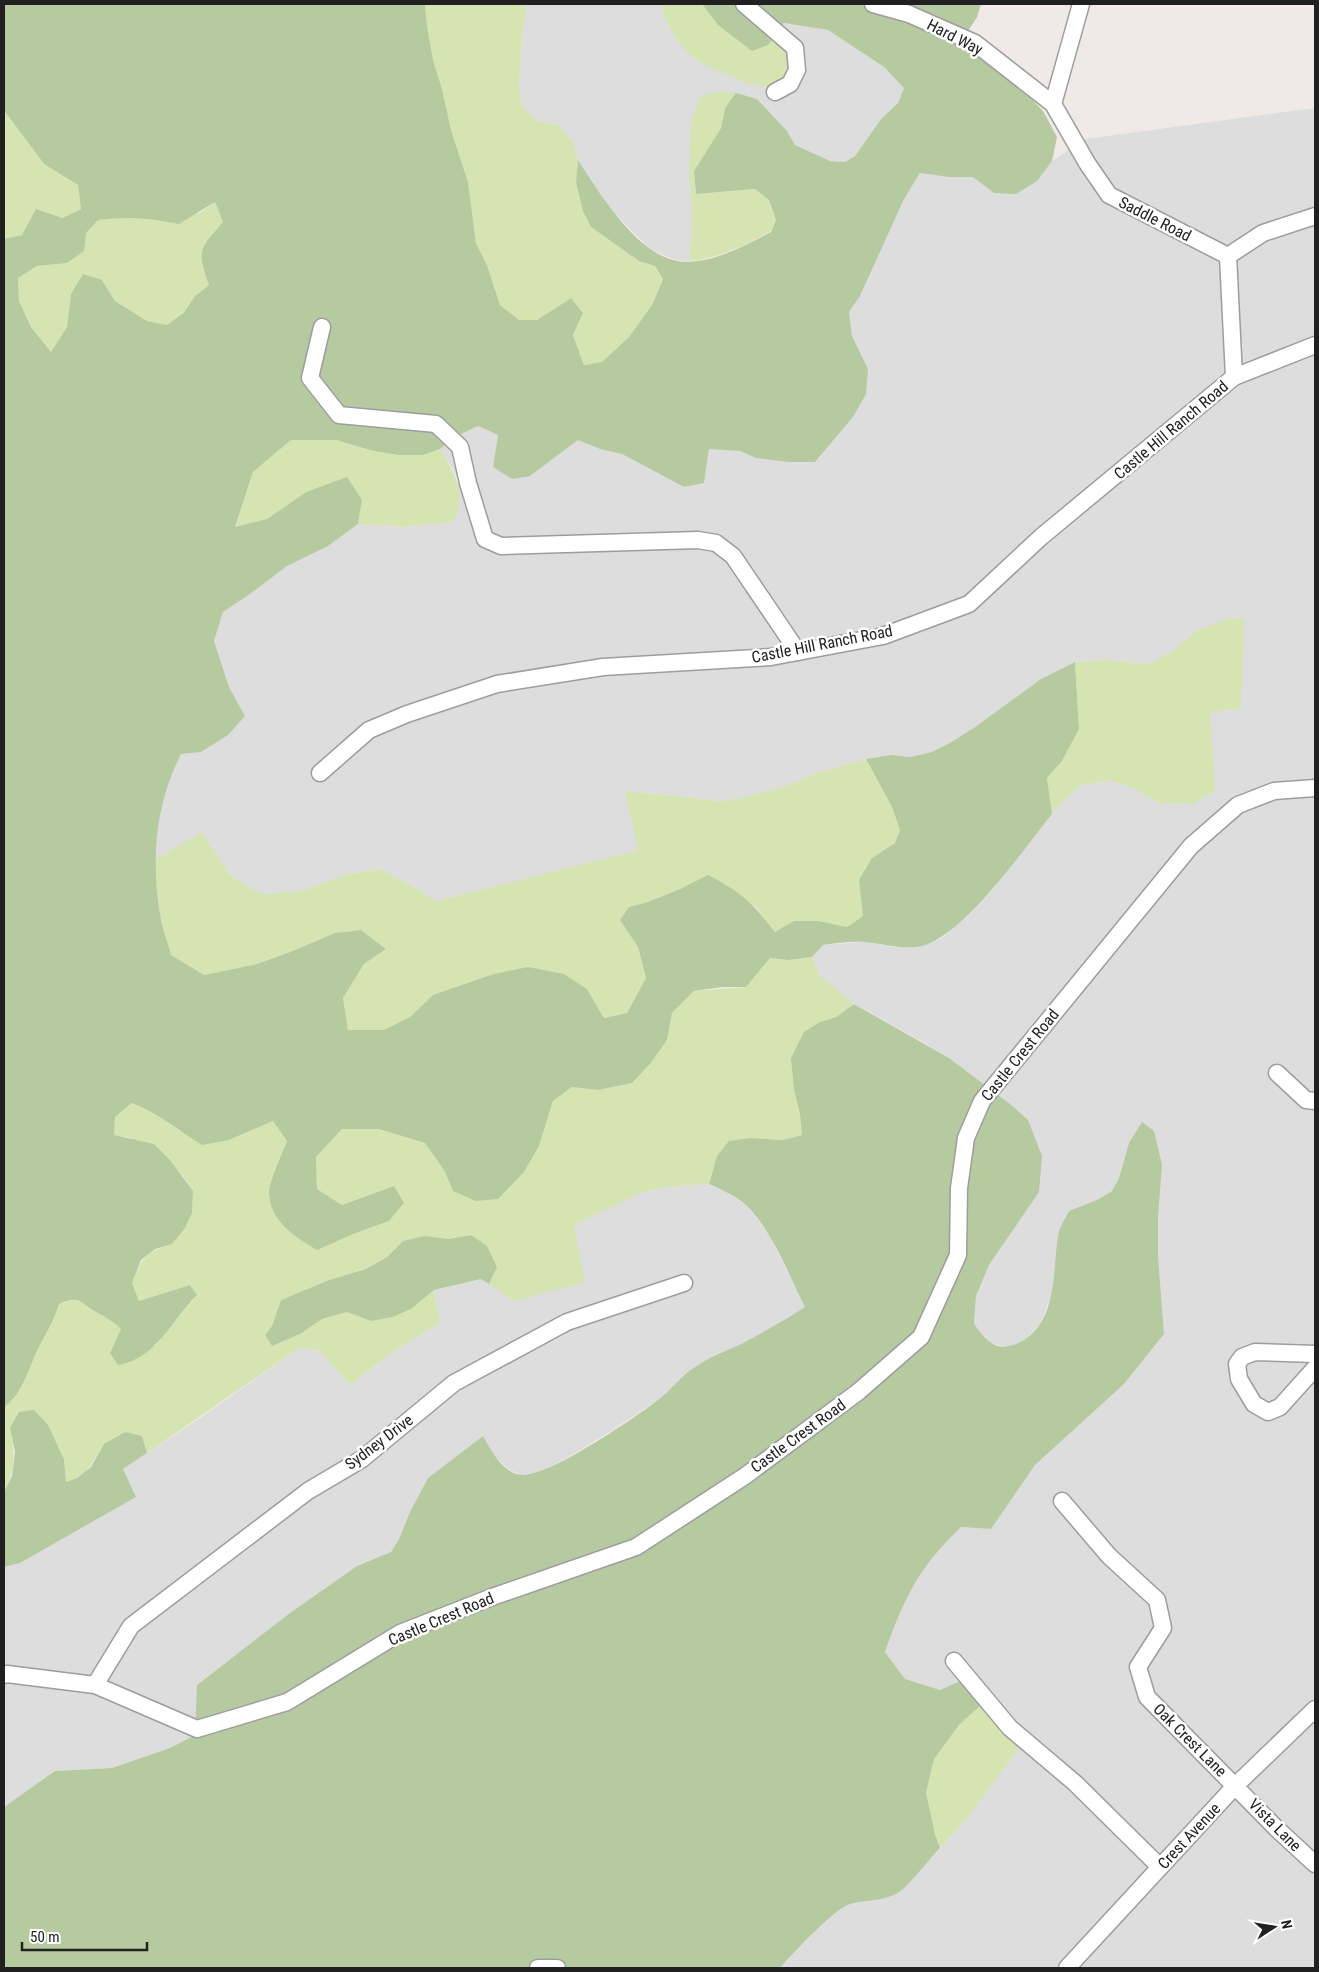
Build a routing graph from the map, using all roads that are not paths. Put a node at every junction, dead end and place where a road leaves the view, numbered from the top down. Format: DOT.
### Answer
graph roads {
  1 [pos="744,4"];
  2 [pos="873,4"];
  3 [pos="1081,4"];
  4 [pos="775,92"];
  5 [pos="1053,104"];
  6 [pos="1315,216"];
  7 [pos="1228,256"];
  8 [pos="322,327"];
  9 [pos="1315,345"];
  10 [pos="1234,377"];
  11 [pos="798,652"];
  12 [pos="320,774"];
  13 [pos="1315,788"];
  14 [pos="1277,1073"];
  15 [pos="1315,1101"];
  16 [pos="684,1283"];
  17 [pos="1315,1354"];
  18 [pos="1315,1368"];
  19 [pos="1062,1501"];
  20 [pos="954,1661"];
  21 [pos="4,1675"];
  22 [pos="95,1685"];
  23 [pos="1315,1710"];
  24 [pos="1236,1785"];
  25 [pos="1315,1864"];
  26 [pos="1160,1867"];
  27 [pos="538,1968"];
  28 [pos="557,1968"];
  29 [pos="1067,1968"];
  1 -- 4 [label="street"];
  2 -- 5 [label="street, Hard Way"];
  3 -- 5 [label="street"];
  5 -- 7 [label="street, Saddle Road"];
  6 -- 7 [label="street"];
  7 -- 10 [label="street"];
  8 -- 11 [label="street"];
  9 -- 10 [label="street, Castle Hill Ranch Road"];
  10 -- 11 [label="street, Castle Hill Ranch Road"];
  11 -- 12 [label="street, Castle Hill Ranch Road"];
  13 -- 22 [label="street, Castle Crest Road"];
  14 -- 15 [label="street"];
  16 -- 22 [label="street, Sydney Drive"];
  17 -- 18 [label="street"];
  19 -- 24 [label="street, Oak Crest Lane"];
  20 -- 26 [label="street"];
  21 -- 22 [label="street, Castle Crest Road"];
  23 -- 24 [label="street, Crest Avenue"];
  24 -- 25 [label="street, Vista Lane"];
  24 -- 26 [label="street, Crest Avenue"];
  26 -- 29 [label="street, Crest Avenue"];
  27 -- 28 [label="street"];
}
